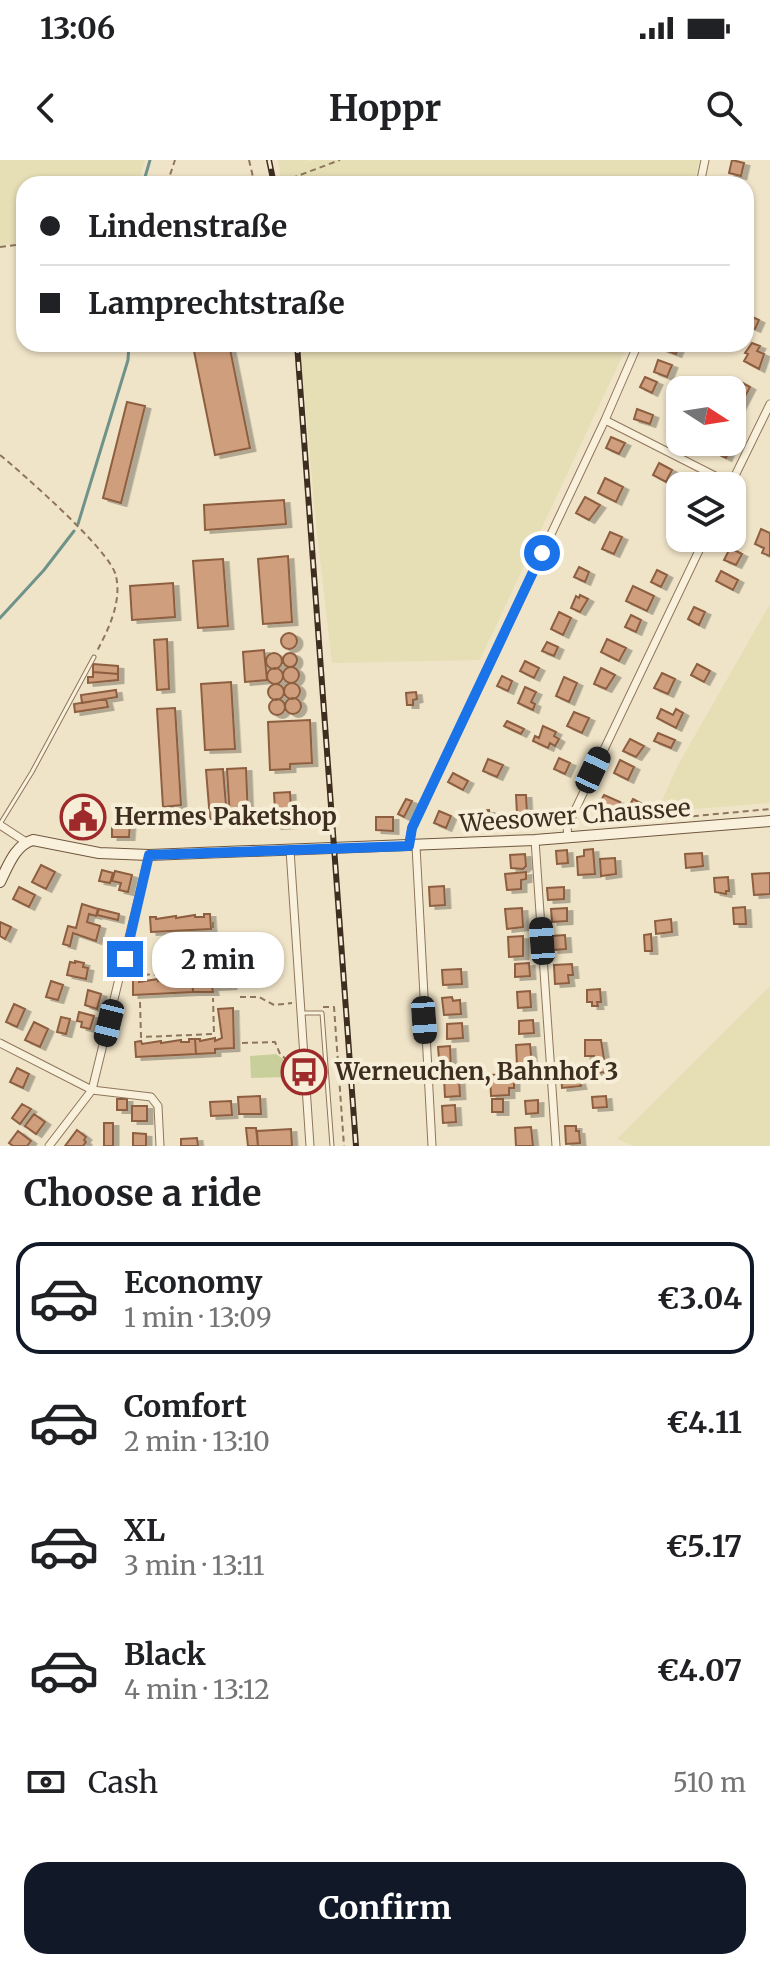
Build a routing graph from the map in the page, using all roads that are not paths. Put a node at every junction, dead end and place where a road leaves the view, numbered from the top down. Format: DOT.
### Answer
graph roads {
  1 [pos="635,352"];
  2 [pos="770,404"];
  3 [pos="605,420"];
  4 [pos="706,472"];
  5 [pos="737,472"];
  6 [pos="698,552"];
  7 [pos="94,657"];
  8 [pos="770,821"];
  9 [pos="0,824"];
  10 [pos="568,838"];
  11 [pos="535,840"];
  12 [pos="26,842"];
  13 [pos="412,846"];
  14 [pos="290,850"];
  15 [pos="149,855"];
  16 [pos="0,882"];
  17 [pos="300,1013"];
  18 [pos="0,1043"];
  19 [pos="92,1090"];
  20 [pos="49,1146"];
  21 [pos="160,1146"];
  22 [pos="310,1146"];
  23 [pos="332,1146"];
  24 [pos="432,1146"];
  25 [pos="556,1146"];
  1 -- 3 [label="street"];
  2 -- 5 [label="street"];
  3 -- 4 [label="street"];
  3 -- 13 [label="street"];
  6 -- 10 [label="street"];
  7 -- 9 [label="lane"];
  8 -- 10 [label="main road, Weesower Chaussee"];
  9 -- 12 [label="street"];
  10 -- 11 [label="main road, Weesower Chaussee"];
  11 -- 13 [label="main road, Weesower Chaussee"];
  11 -- 25 [label="street"];
  12 -- 15 [label="main road, Weesower Chaussee"];
  12 -- 16 [label="main road"];
  13 -- 14 [label="main road, Weesower Chaussee"];
  13 -- 24 [label="street"];
  14 -- 15 [label="main road, Weesower Chaussee"];
  14 -- 17 [label="street"];
  15 -- 19 [label="street"];
  17 -- 22 [label="street"];
  17 -- 23 [label="lane"];
  18 -- 19 [label="street"];
  19 -- 20 [label="street"];
  19 -- 21 [label="street"];
}
